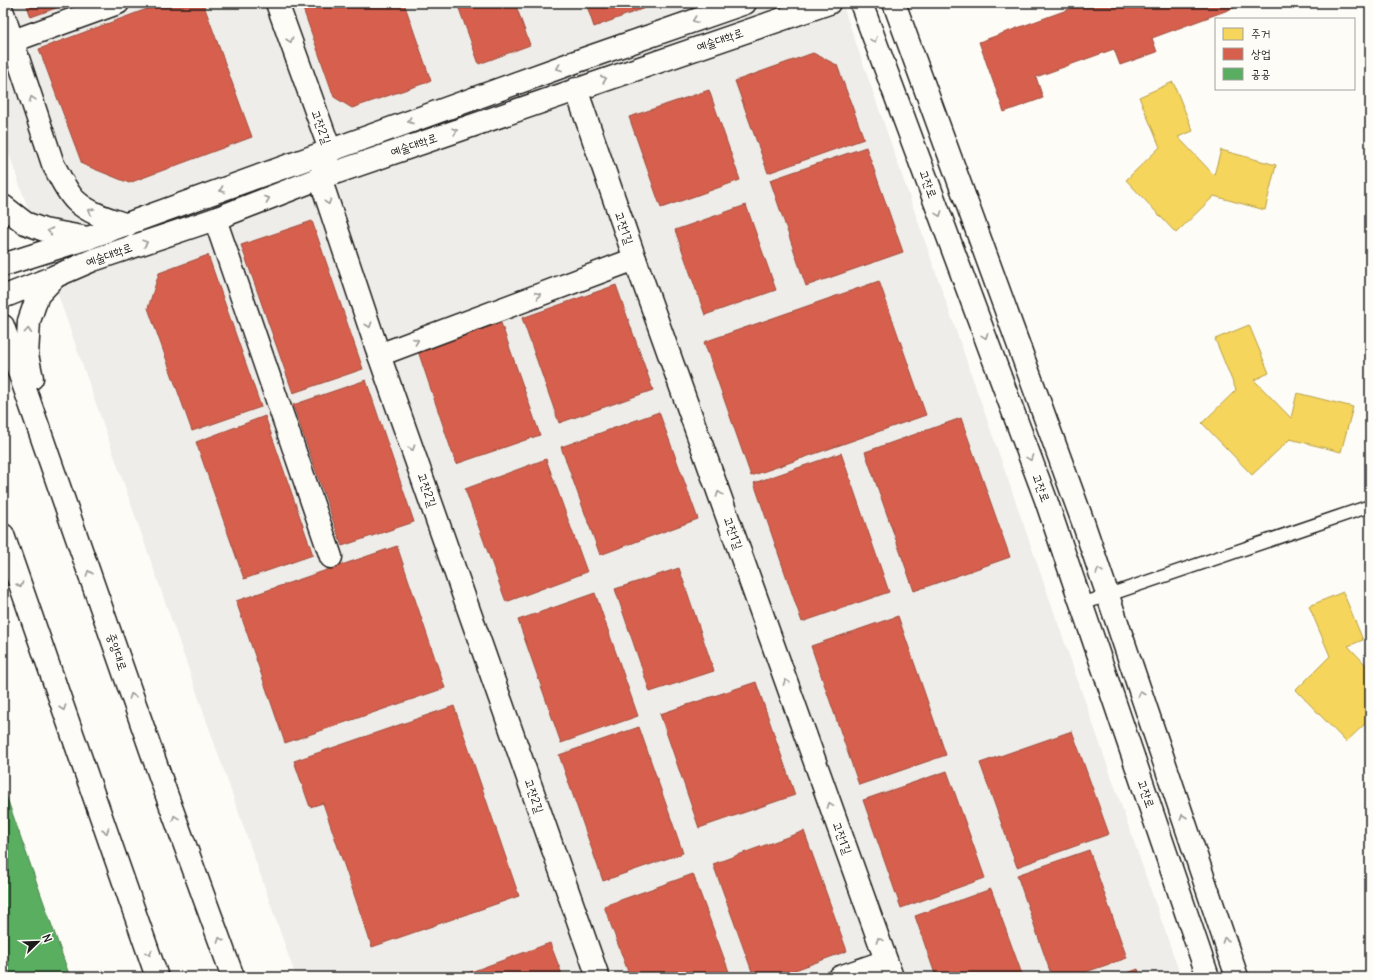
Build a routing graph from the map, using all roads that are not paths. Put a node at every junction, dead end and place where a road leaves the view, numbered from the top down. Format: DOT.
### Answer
graph roads {
  1 [pos="118,3"];
  2 [pos="277,3"];
  3 [pos="745,3"];
  4 [pos="829,3"];
  5 [pos="861,3"];
  6 [pos="894,3"];
  7 [pos="3,13"];
  8 [pos="12,41"];
  9 [pos="576,89"];
  10 [pos="330,150"];
  11 [pos="320,178"];
  12 [pos="3,206"];
  13 [pos="215,219"];
  14 [pos="127,225"];
  15 [pos="88,238"];
  16 [pos="635,259"];
  17 [pos="3,265"];
  18 [pos="56,276"];
  19 [pos="3,297"];
  20 [pos="3,326"];
  21 [pos="379,355"];
  22 [pos="56,478"];
  23 [pos="1370,506"];
  24 [pos="3,535"];
  25 [pos="331,557"];
  26 [pos="1107,595"];
  27 [pos="1082,604"];
  28 [pos="889,969"];
  29 [pos="157,977"];
  30 [pos="233,977"];
  31 [pos="598,977"];
  32 [pos="840,977"];
  33 [pos="1208,977"];
  34 [pos="1237,977"];
  1 -- 8 [label="street"];
  2 -- 10 [label="street, 고잔2길, one-way"];
  3 -- 10 [label="street, 예술대학로, one-way"];
  9 -- 4 [label="street, 예술대학로, one-way"];
  5 -- 27 [label="street, 고잔로, one-way"];
  26 -- 6 [label="street, one-way"];
  7 -- 8 [label="street"];
  14 -- 8 [label="street, one-way"];
  11 -- 9 [label="street, 예술대학로, one-way"];
  9 -- 16 [label="street, 고잔1길"];
  10 -- 11 [label="street, 고잔2길"];
  10 -- 14 [label="street, 예술대학로, one-way"];
  13 -- 11 [label="street, 예술대학로, one-way"];
  11 -- 21 [label="street, 고잔2길, one-way"];
  15 -- 12 [label="street, one-way"];
  18 -- 13 [label="street, 예술대학로, one-way"];
  13 -- 25 [label="street"];
  14 -- 15 [label="street, 예술대학로"];
  15 -- 17 [label="street, 예술대학로"];
  21 -- 16 [label="street, one-way"];
  28 -- 16 [label="street, 고잔1길, one-way"];
  18 -- 19 [label="street, 예술대학로"];
  22 -- 18 [label="street, one-way"];
  20 -- 22 [label="street, 중앙대로"];
  21 -- 31 [label="street, 고잔2길, one-way"];
  30 -- 22 [label="street, 중앙대로, one-way"];
  23 -- 26 [label="lane"];
  24 -- 29 [label="street, one-way"];
  26 -- 27 [label="lane"];
  34 -- 26 [label="street, one-way"];
  27 -- 33 [label="street, 고잔로"];
  28 -- 32 [label="street"];
}
